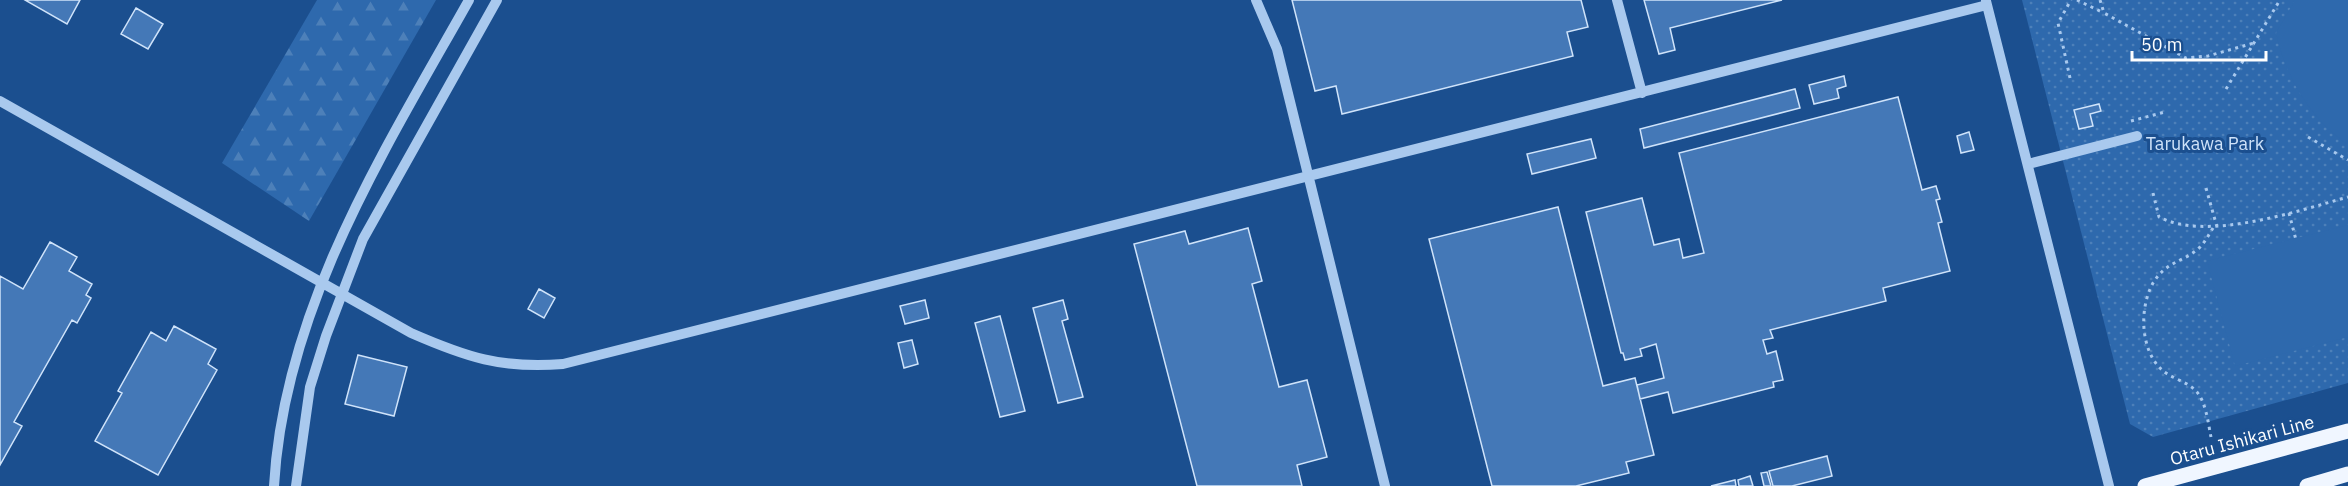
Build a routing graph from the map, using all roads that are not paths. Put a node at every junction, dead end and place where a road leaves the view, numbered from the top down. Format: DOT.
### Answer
graph roads {
  1 [pos="469,0"];
  2 [pos="497,0"];
  3 [pos="1256,0"];
  4 [pos="1617,0"];
  5 [pos="1987,3"];
  6 [pos="1642,93"];
  7 [pos="0,101"];
  8 [pos="2136,136"];
  9 [pos="2028,164"];
  10 [pos="1307,178"];
  11 [pos="323,283"];
  12 [pos="342,293"];
  13 [pos="2348,431"];
  14 [pos="2348,474"];
  15 [pos="274,486"];
  16 [pos="296,486"];
  17 [pos="1385,486"];
  18 [pos="2109,486"];
  19 [pos="2145,486"];
  20 [pos="2307,486"];
  1 -- 11 [label="street"];
  2 -- 12 [label="street"];
  3 -- 10 [label="street"];
  4 -- 6 [label="street"];
  5 -- 6 [label="street"];
  5 -- 9 [label="street"];
  6 -- 10 [label="street"];
  7 -- 11 [label="street"];
  8 -- 9 [label="street"];
  9 -- 18 [label="street"];
  10 -- 12 [label="street"];
  10 -- 17 [label="street"];
  11 -- 12 [label="street"];
  11 -- 15 [label="street"];
  12 -- 16 [label="street"];
  13 -- 19 [label="main road, Otaru Ishikari Line"];
  14 -- 20 [label="main road"];
}
